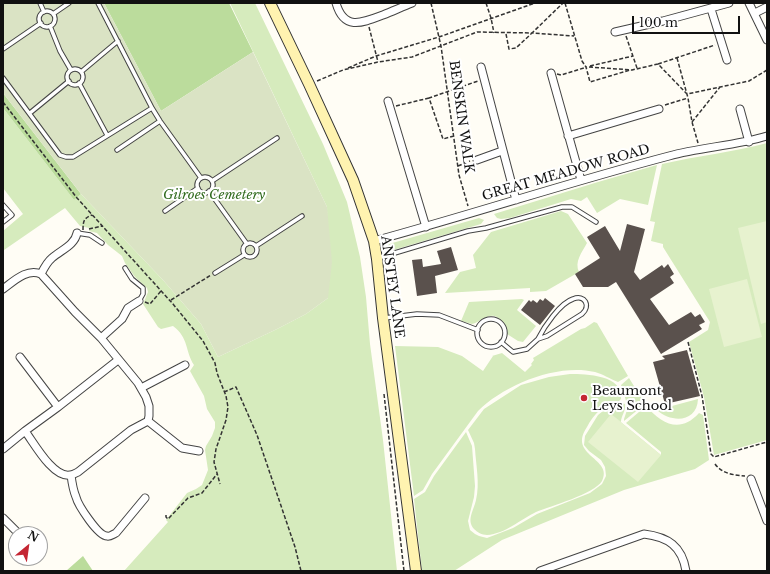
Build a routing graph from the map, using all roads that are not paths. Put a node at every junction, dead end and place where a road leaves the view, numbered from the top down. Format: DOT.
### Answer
graph roads {
  1 [pos="40,3"];
  2 [pos="70,3"];
  3 [pos="98,3"];
  4 [pos="270,3"];
  5 [pos="336,3"];
  6 [pos="412,3"];
  7 [pos="729,3"];
  8 [pos="750,3"];
  9 [pos="767,7"];
  10 [pos="711,9"];
  11 [pos="44,12"];
  12 [pos="755,13"];
  13 [pos="53,14"];
  14 [pos="41,24"];
  15 [pos="50,26"];
  16 [pos="615,32"];
  17 [pos="767,40"];
  18 [pos="118,41"];
  19 [pos="3,49"];
  20 [pos="727,60"];
  21 [pos="481,67"];
  22 [pos="71,70"];
  23 [pos="81,72"];
  24 [pos="551,73"];
  25 [pos="3,78"];
  26 [pos="69,82"];
  27 [pos="79,83"];
  28 [pos="389,105"];
  29 [pos="152,108"];
  30 [pos="740,108"];
  31 [pos="659,109"];
  32 [pos="30,113"];
  33 [pos="160,121"];
  34 [pos="107,135"];
  35 [pos="568,136"];
  36 [pos="767,136"];
  37 [pos="277,138"];
  38 [pos="749,142"];
  39 [pos="117,150"];
  40 [pos="502,151"];
  41 [pos="477,160"];
  42 [pos="201,178"];
  43 [pos="581,180"];
  44 [pos="212,181"];
  45 [pos="198,188"];
  46 [pos="209,191"];
  47 [pos="516,200"];
  48 [pos="3,205"];
  49 [pos="165,211"];
  50 [pos="302,216"];
  51 [pos="3,222"];
  52 [pos="596,222"];
  53 [pos="426,227"];
  54 [pos="80,233"];
  55 [pos="374,241"];
  56 [pos="102,243"];
  57 [pos="247,244"];
  58 [pos="256,246"];
  59 [pos="244,255"];
  60 [pos="377,259"];
  61 [pos="125,268"];
  62 [pos="215,273"];
  63 [pos="41,274"];
  64 [pos="3,289"];
  65 [pos="139,301"];
  66 [pos="383,318"];
  67 [pos="478,330"];
  68 [pos="101,338"];
  69 [pos="538,339"];
  70 [pos="501,342"];
  71 [pos="20,357"];
  72 [pos="118,360"];
  73 [pos="185,365"];
  74 [pos="140,388"];
  75 [pos="58,407"];
  76 [pos="148,421"];
  77 [pos="25,431"];
  78 [pos="3,449"];
  79 [pos="199,451"];
  80 [pos="71,475"];
  81 [pos="751,480"];
  82 [pos="145,498"];
  83 [pos="3,518"];
  84 [pos="767,521"];
  85 [pos="12,526"];
  86 [pos="416,571"];
  87 [pos="540,571"];
  88 [pos="686,571"];
  1 -- 11 [label="lane"];
  2 -- 13 [label="lane"];
  3 -- 18 [label="lane"];
  4 -- 55 [label="main road, ANSTEY LANE"];
  5 -- 6 [label="street"];
  7 -- 10 [label="street"];
  8 -- 12 [label="street"];
  9 -- 12 [label="street"];
  10 -- 16 [label="street"];
  10 -- 20 [label="street"];
  11 -- 13 [label="lane"];
  11 -- 14 [label="lane"];
  12 -- 17 [label="street"];
  13 -- 15 [label="lane"];
  14 -- 15 [label="lane"];
  14 -- 19 [label="lane"];
  15 -- 22 [label="lane"];
  18 -- 23 [label="lane"];
  18 -- 29 [label="lane"];
  21 -- 40 [label="street"];
  22 -- 23 [label="lane"];
  22 -- 26 [label="lane"];
  23 -- 27 [label="lane"];
  24 -- 35 [label="street"];
  25 -- 32 [label="lane"];
  26 -- 27 [label="lane"];
  26 -- 32 [label="lane"];
  27 -- 34 [label="lane"];
  28 -- 53 [label="street"];
  29 -- 33 [label="lane"];
  29 -- 34 [label="lane"];
  30 -- 38 [label="street"];
  31 -- 35 [label="street"];
  32 -- 34 [label="lane"];
  33 -- 39 [label="lane"];
  33 -- 42 [label="lane"];
  35 -- 43 [label="street"];
  36 -- 38 [label="street, GREAT MEADOW ROAD"];
  37 -- 44 [label="lane"];
  38 -- 43 [label="street, GREAT MEADOW ROAD"];
  40 -- 41 [label="street"];
  40 -- 47 [label="street"];
  42 -- 44 [label="lane"];
  42 -- 45 [label="lane"];
  43 -- 47 [label="street, GREAT MEADOW ROAD"];
  44 -- 46 [label="lane"];
  45 -- 46 [label="lane"];
  45 -- 49 [label="lane"];
  46 -- 57 [label="lane"];
  47 -- 53 [label="street, GREAT MEADOW ROAD"];
  48 -- 51 [label="lane"];
  50 -- 58 [label="lane"];
  52 -- 60 [label="lane"];
  53 -- 55 [label="street, GREAT MEADOW ROAD"];
  54 -- 56 [label="lane"];
  54 -- 63 [label="street"];
  55 -- 60 [label="main road, ANSTEY LANE"];
  57 -- 58 [label="lane"];
  57 -- 59 [label="lane"];
  58 -- 59 [label="lane"];
  59 -- 62 [label="lane"];
  60 -- 66 [label="main road, ANSTEY LANE"];
  61 -- 65 [label="lane"];
  63 -- 64 [label="street"];
  63 -- 68 [label="street"];
  65 -- 68 [label="street"];
  66 -- 67 [label="lane"];
  66 -- 86 [label="main road, ANSTEY LANE"];
  67 -- 70 [label="lane"];
  67 -- 70 [label="lane"];
  68 -- 72 [label="street"];
  69 -- 69 [label="lane"];
  69 -- 70 [label="lane"];
  71 -- 75 [label="street"];
  72 -- 74 [label="street"];
  72 -- 75 [label="street"];
  73 -- 74 [label="street"];
  74 -- 76 [label="street"];
  75 -- 77 [label="street"];
  76 -- 79 [label="street"];
  76 -- 80 [label="street"];
  77 -- 78 [label="street"];
  77 -- 80 [label="street"];
  80 -- 82 [label="street"];
  81 -- 84 [label="street"];
  83 -- 85 [label="street"];
  87 -- 88 [label="street"];
}
